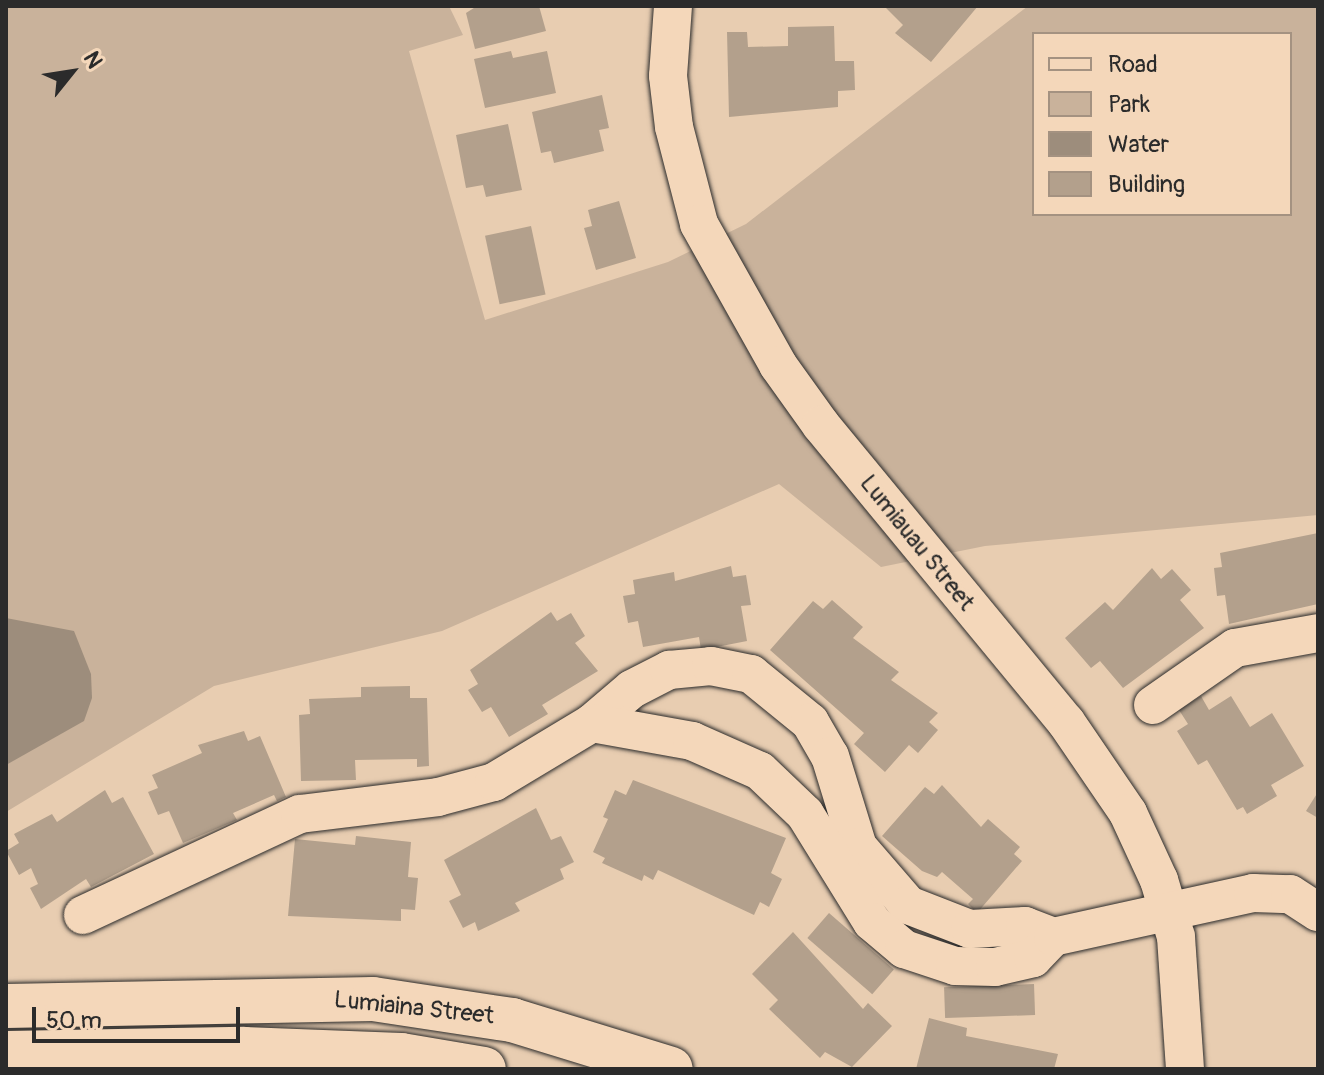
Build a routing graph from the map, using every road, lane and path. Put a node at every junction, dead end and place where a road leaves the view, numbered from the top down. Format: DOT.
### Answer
graph roads {
  1 [pos="673,6"];
  2 [pos="1318,633"];
  3 [pos="1153,705"];
  4 [pos="592,723"];
  5 [pos="834,832"];
  6 [pos="1168,907"];
  7 [pos="1318,912"];
  8 [pos="83,915"];
  9 [pos="6,1006"];
  10 [pos="6,1053"];
  11 [pos="484,1069"];
  12 [pos="671,1069"];
  13 [pos="1185,1069"];
  1 -- 6 [label="street, Lumiauau Street"];
  2 -- 3 [label="street"];
  4 -- 5 [label="street"];
  4 -- 5 [label="street"];
  4 -- 8 [label="street"];
  5 -- 6 [label="street"];
  6 -- 7 [label="street"];
  6 -- 13 [label="street, Lumiauau Street"];
  9 -- 12 [label="main road, Lumiaina Street"];
  10 -- 11 [label="main road, Lumiaina Street"];
}
